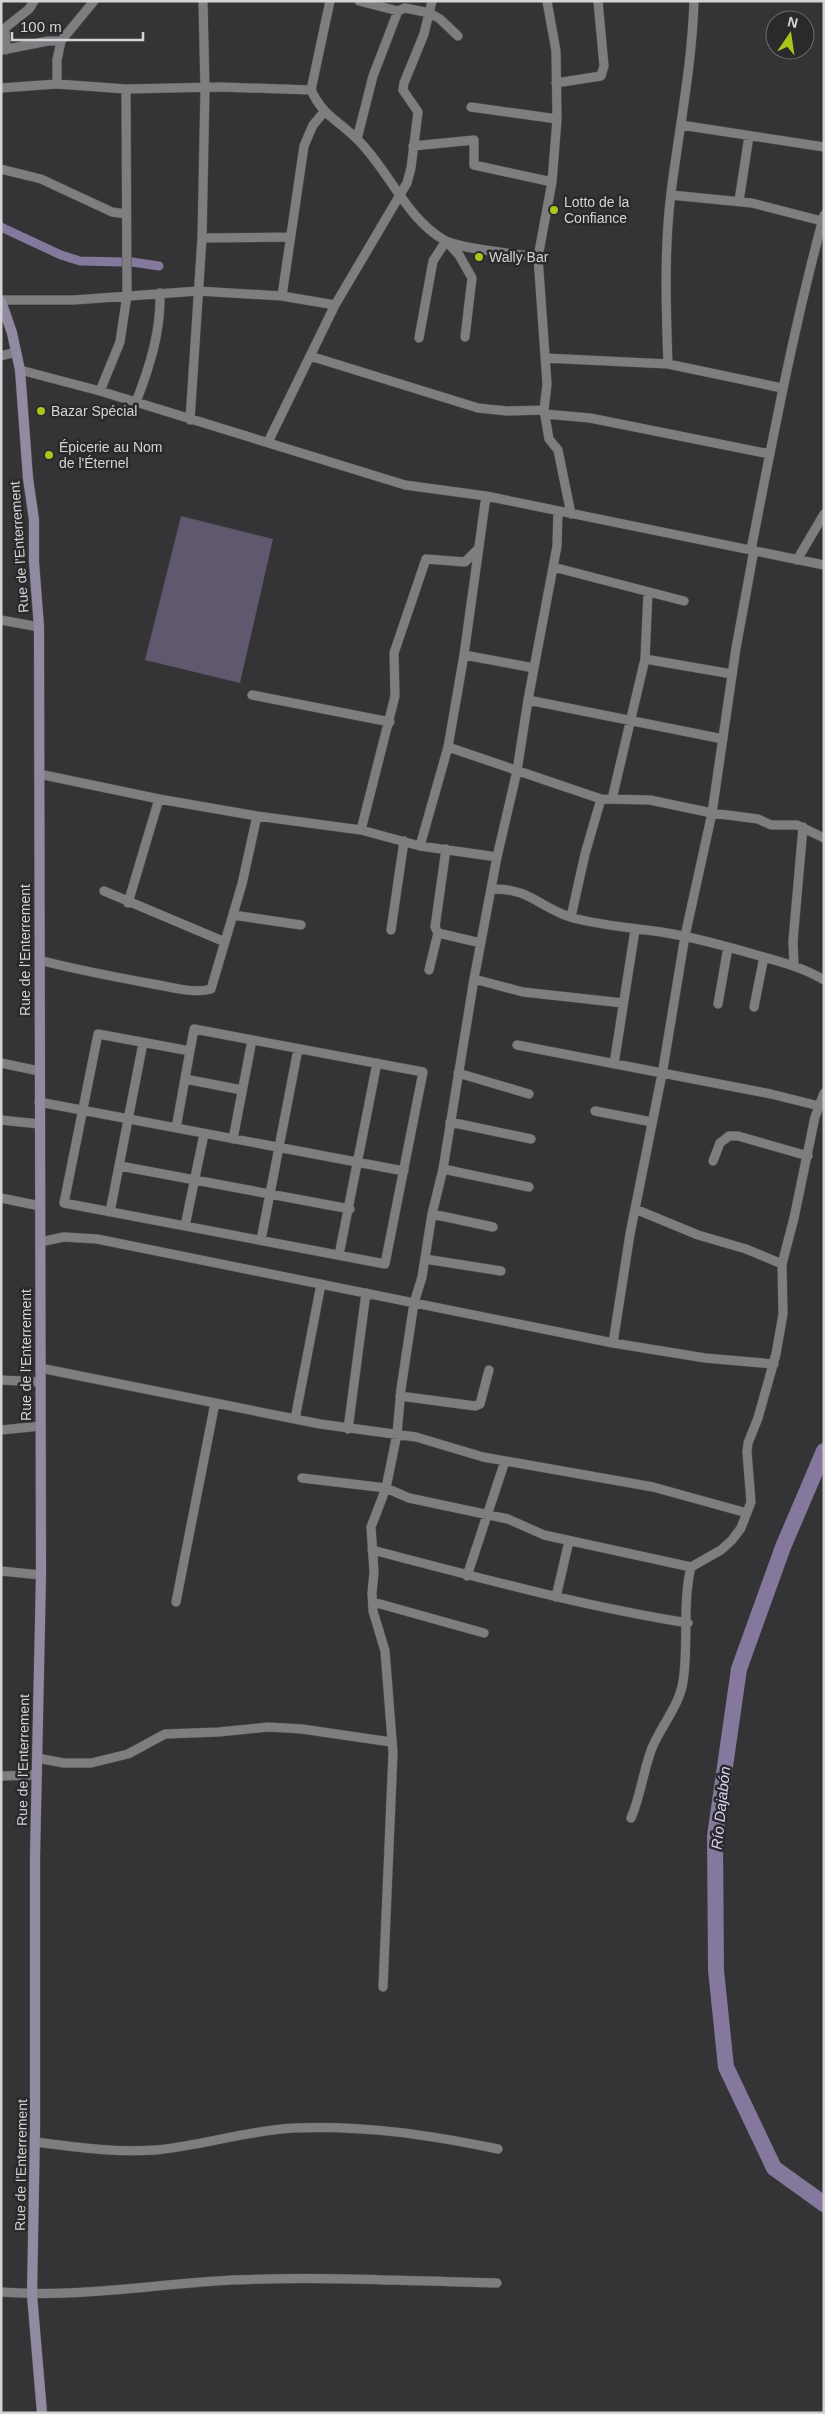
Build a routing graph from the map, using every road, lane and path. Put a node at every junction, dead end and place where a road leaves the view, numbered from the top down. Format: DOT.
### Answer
graph roads {
  1 [pos="34,1"];
  2 [pos="94,1"];
  3 [pos="203,1"];
  4 [pos="330,1"];
  5 [pos="359,1"];
  6 [pos="432,1"];
  7 [pos="547,1"];
  8 [pos="598,1"];
  9 [pos="694,1"];
  10 [pos="398,11"];
  11 [pos="430,13"];
  12 [pos="458,36"];
  13 [pos="60,41"];
  14 [pos="4,50"];
  15 [pos="556,83"];
  16 [pos="57,84"];
  17 [pos="1,88"];
  18 [pos="126,89"];
  19 [pos="206,89"];
  20 [pos="311,90"];
  21 [pos="471,106"];
  22 [pos="324,112"];
  23 [pos="558,119"];
  24 [pos="680,125"];
  25 [pos="749,136"];
  26 [pos="357,139"];
  27 [pos="413,146"];
  28 [pos="824,147"];
  29 [pos="1,169"];
  30 [pos="552,182"];
  31 [pos="671,195"];
  32 [pos="399,196"];
  33 [pos="739,201"];
  34 [pos="126,214"];
  35 [pos="823,218"];
  36 [pos="290,237"];
  37 [pos="202,238"];
  38 [pos="446,241"];
  39 [pos="538,257"];
  40 [pos="198,291"];
  41 [pos="160,293"];
  42 [pos="127,295"];
  43 [pos="282,296"];
  44 [pos="1,301"];
  45 [pos="335,305"];
  46 [pos="465,337"];
  47 [pos="419,338"];
  48 [pos="16,352"];
  49 [pos="1,356"];
  50 [pos="310,356"];
  51 [pos="545,358"];
  52 [pos="668,364"];
  53 [pos="20,370"];
  54 [pos="782,388"];
  55 [pos="100,390"];
  56 [pos="136,402"];
  57 [pos="545,412"];
  58 [pos="190,420"];
  59 [pos="268,442"];
  60 [pos="770,454"];
  61 [pos="486,496"];
  62 [pos="558,511"];
  63 [pos="571,514"];
  64 [pos="824,514"];
  65 [pos="478,548"];
  66 [pos="753,550"];
  67 [pos="798,560"];
  68 [pos="824,564"];
  69 [pos="553,567"];
  70 [pos="648,593"];
  71 [pos="684,601"];
  72 [pos="1,620"];
  73 [pos="39,627"];
  74 [pos="464,655"];
  75 [pos="645,659"];
  76 [pos="534,668"];
  77 [pos="732,674"];
  78 [pos="252,695"];
  79 [pos="528,700"];
  80 [pos="631,720"];
  81 [pos="390,722"];
  82 [pos="723,739"];
  83 [pos="448,747"];
  84 [pos="517,771"];
  85 [pos="39,774"];
  86 [pos="160,799"];
  87 [pos="602,799"];
  88 [pos="612,799"];
  89 [pos="712,813"];
  90 [pos="257,816"];
  91 [pos="803,827"];
  92 [pos="361,830"];
  93 [pos="824,838"];
  94 [pos="404,842"];
  95 [pos="420,846"];
  96 [pos="446,849"];
  97 [pos="498,856"];
  98 [pos="491,889"];
  99 [pos="104,891"];
  100 [pos="128,903"];
  101 [pos="233,915"];
  102 [pos="571,917"];
  103 [pos="301,925"];
  104 [pos="390,930"];
  105 [pos="635,930"];
  106 [pos="438,933"];
  107 [pos="685,936"];
  108 [pos="225,942"];
  109 [pos="481,943"];
  110 [pos="728,948"];
  111 [pos="764,957"];
  112 [pos="39,960"];
  113 [pos="794,966"];
  114 [pos="429,970"];
  115 [pos="474,980"];
  116 [pos="824,980"];
  117 [pos="623,1003"];
  118 [pos="718,1004"];
  119 [pos="754,1007"];
  120 [pos="252,1040"];
  121 [pos="143,1042"];
  122 [pos="517,1046"];
  123 [pos="298,1049"];
  124 [pos="190,1051"];
  125 [pos="1,1063"];
  126 [pos="377,1064"];
  127 [pos="614,1064"];
  128 [pos="39,1071"];
  129 [pos="662,1072"];
  130 [pos="458,1073"];
  131 [pos="185,1079"];
  132 [pos="242,1090"];
  133 [pos="529,1094"];
  134 [pos="824,1094"];
  135 [pos="39,1102"];
  136 [pos="819,1106"];
  137 [pos="83,1111"];
  138 [pos="595,1111"];
  139 [pos="1,1120"];
  140 [pos="129,1120"];
  141 [pos="450,1122"];
  142 [pos="652,1122"];
  143 [pos="39,1124"];
  144 [pos="176,1128"];
  145 [pos="204,1134"];
  146 [pos="233,1139"];
  147 [pos="531,1139"];
  148 [pos="280,1148"];
  149 [pos="808,1156"];
  150 [pos="713,1161"];
  151 [pos="358,1163"];
  152 [pos="120,1166"];
  153 [pos="443,1169"];
  154 [pos="404,1171"];
  155 [pos="195,1180"];
  156 [pos="528,1187"];
  157 [pos="271,1195"];
  158 [pos="1,1198"];
  159 [pos="40,1206"];
  160 [pos="350,1209"];
  161 [pos="635,1209"];
  162 [pos="110,1212"];
  163 [pos="432,1214"];
  164 [pos="185,1226"];
  165 [pos="493,1227"];
  166 [pos="261,1240"];
  167 [pos="40,1242"];
  168 [pos="340,1255"];
  169 [pos="425,1259"];
  170 [pos="782,1264"];
  171 [pos="501,1271"];
  172 [pos="321,1284"];
  173 [pos="366,1293"];
  174 [pos="414,1303"];
  175 [pos="613,1343"];
  176 [pos="774,1364"];
  177 [pos="40,1368"];
  178 [pos="489,1370"];
  179 [pos="1,1380"];
  180 [pos="40,1382"];
  181 [pos="400,1396"];
  182 [pos="215,1403"];
  183 [pos="295,1419"];
  184 [pos="40,1426"];
  185 [pos="348,1428"];
  186 [pos="1,1430"];
  187 [pos="397,1434"];
  188 [pos="505,1461"];
  189 [pos="302,1478"];
  190 [pos="386,1488"];
  191 [pos="747,1513"];
  192 [pos="488,1514"];
  193 [pos="569,1541"];
  194 [pos="372,1550"];
  195 [pos="691,1567"];
  196 [pos="1,1571"];
  197 [pos="41,1575"];
  198 [pos="467,1576"];
  199 [pos="556,1597"];
  200 [pos="176,1602"];
  201 [pos="372,1602"];
  202 [pos="688,1623"];
  203 [pos="484,1633"];
  204 [pos="391,1742"];
  205 [pos="36,1758"];
  206 [pos="36,1775"];
  207 [pos="1,1776"];
  208 [pos="631,1818"];
  209 [pos="383,1987"];
  210 [pos="35,2142"];
  211 [pos="498,2148"];
  212 [pos="497,2282"];
  213 [pos="1,2292"];
  214 [pos="32,2295"];
  215 [pos="42,2413"];
  1 -- 14 [label="street"];
  2 -- 13 [label="street"];
  3 -- 19 [label="street"];
  4 -- 20 [label="street"];
  5 -- 10 [label="street"];
  6 -- 11 [label="street"];
  7 -- 15 [label="street"];
  8 -- 15 [label="street"];
  9 -- 24 [label="street"];
  10 -- 11 [label="street"];
  10 -- 26 [label="street"];
  11 -- 12 [label="street"];
  11 -- 27 [label="street"];
  13 -- 14 [label="street"];
  13 -- 16 [label="street"];
  15 -- 23 [label="street"];
  16 -- 17 [label="street"];
  16 -- 18 [label="street"];
  18 -- 19 [label="street"];
  18 -- 34 [label="street"];
  19 -- 20 [label="street"];
  19 -- 37 [label="street"];
  20 -- 22 [label="street"];
  21 -- 23 [label="street"];
  22 -- 26 [label="street"];
  22 -- 36 [label="street"];
  23 -- 30 [label="street"];
  24 -- 25 [label="street"];
  24 -- 31 [label="street"];
  25 -- 28 [label="street"];
  25 -- 33 [label="street"];
  26 -- 32 [label="street"];
  27 -- 30 [label="street"];
  27 -- 32 [label="street"];
  29 -- 34 [label="street"];
  30 -- 39 [label="street"];
  31 -- 33 [label="street"];
  31 -- 52 [label="street"];
  32 -- 38 [label="street"];
  32 -- 45 [label="street"];
  33 -- 35 [label="street"];
  34 -- 42 [label="street"];
  35 -- 54 [label="street"];
  36 -- 37 [label="street"];
  36 -- 43 [label="street"];
  37 -- 40 [label="street"];
  38 -- 39 [label="street"];
  38 -- 46 [label="street"];
  38 -- 47 [label="street"];
  39 -- 51 [label="street"];
  40 -- 41 [label="street"];
  40 -- 43 [label="street"];
  40 -- 58 [label="street"];
  41 -- 42 [label="street"];
  41 -- 56 [label="street"];
  42 -- 44 [label="street"];
  42 -- 55 [label="street"];
  43 -- 45 [label="street"];
  44 -- 48 [label="street, Rue de l'Enterrement"];
  45 -- 50 [label="street"];
  48 -- 49 [label="street"];
  48 -- 53 [label="street, Rue de l'Enterrement"];
  50 -- 57 [label="street"];
  50 -- 59 [label="street"];
  51 -- 52 [label="street"];
  51 -- 57 [label="street"];
  52 -- 54 [label="street"];
  53 -- 55 [label="street"];
  53 -- 73 [label="street, Rue de l'Enterrement"];
  54 -- 60 [label="street"];
  55 -- 56 [label="street"];
  56 -- 58 [label="street"];
  57 -- 60 [label="street"];
  57 -- 63 [label="street"];
  58 -- 59 [label="street"];
  59 -- 61 [label="street"];
  60 -- 66 [label="street"];
  61 -- 62 [label="street"];
  61 -- 65 [label="street"];
  62 -- 63 [label="street"];
  62 -- 69 [label="street"];
  63 -- 66 [label="street"];
  64 -- 67 [label="street"];
  65 -- 74 [label="street"];
  65 -- 81 [label="street"];
  66 -- 67 [label="street"];
  66 -- 77 [label="street"];
  67 -- 68 [label="street"];
  69 -- 70 [label="street"];
  69 -- 76 [label="street"];
  70 -- 71 [label="street"];
  70 -- 75 [label="street"];
  72 -- 73 [label="street"];
  73 -- 85 [label="street, Rue de l'Enterrement"];
  74 -- 76 [label="street"];
  74 -- 83 [label="street"];
  75 -- 77 [label="street"];
  75 -- 80 [label="street"];
  76 -- 79 [label="street"];
  77 -- 82 [label="street"];
  78 -- 81 [label="street"];
  79 -- 80 [label="street"];
  79 -- 84 [label="street"];
  80 -- 82 [label="street"];
  80 -- 88 [label="street"];
  81 -- 92 [label="street"];
  82 -- 89 [label="street"];
  83 -- 84 [label="street"];
  83 -- 95 [label="street"];
  84 -- 87 [label="street"];
  84 -- 97 [label="street"];
  85 -- 86 [label="street"];
  85 -- 112 [label="street, Rue de l'Enterrement"];
  86 -- 90 [label="street"];
  86 -- 100 [label="street"];
  87 -- 88 [label="street"];
  87 -- 102 [label="street"];
  88 -- 89 [label="street"];
  89 -- 91 [label="street"];
  89 -- 107 [label="street"];
  90 -- 92 [label="street"];
  90 -- 101 [label="street"];
  91 -- 93 [label="street"];
  91 -- 113 [label="street"];
  92 -- 94 [label="street"];
  94 -- 95 [label="street"];
  94 -- 104 [label="street"];
  95 -- 96 [label="street"];
  96 -- 97 [label="street"];
  96 -- 106 [label="street"];
  97 -- 98 [label="street"];
  98 -- 102 [label="street"];
  98 -- 109 [label="street"];
  99 -- 100 [label="street"];
  100 -- 108 [label="street"];
  101 -- 103 [label="street"];
  101 -- 108 [label="street"];
  102 -- 105 [label="street"];
  105 -- 107 [label="street"];
  105 -- 117 [label="street"];
  106 -- 109 [label="street"];
  106 -- 114 [label="street"];
  107 -- 110 [label="street"];
  107 -- 129 [label="street"];
  108 -- 112 [label="street"];
  109 -- 115 [label="street"];
  110 -- 111 [label="street"];
  110 -- 118 [label="street"];
  111 -- 113 [label="street"];
  111 -- 119 [label="street"];
  112 -- 128 [label="street, Rue de l'Enterrement"];
  113 -- 116 [label="street"];
  115 -- 117 [label="street"];
  115 -- 130 [label="street"];
  117 -- 127 [label="street"];
  120 -- 123 [label="street"];
  120 -- 124 [label="street"];
  120 -- 132 [label="street"];
  121 -- 124 [label="street"];
  121 -- 137 [label="street"];
  121 -- 140 [label="street"];
  122 -- 127 [label="street"];
  123 -- 126 [label="street"];
  123 -- 148 [label="street"];
  124 -- 131 [label="street"];
  125 -- 128 [label="street"];
  126 -- 151 [label="street"];
  126 -- 154 [label="street"];
  127 -- 129 [label="street"];
  128 -- 135 [label="street, Rue de l'Enterrement"];
  129 -- 136 [label="street"];
  129 -- 142 [label="street"];
  130 -- 133 [label="street"];
  130 -- 141 [label="street"];
  131 -- 132 [label="street"];
  131 -- 144 [label="street"];
  132 -- 146 [label="street"];
  134 -- 136 [label="street"];
  135 -- 137 [label="street"];
  135 -- 143 [label="street, Rue de l'Enterrement"];
  136 -- 149 [label="street"];
  137 -- 140 [label="street"];
  137 -- 162 [label="street"];
  138 -- 142 [label="street"];
  139 -- 143 [label="street"];
  140 -- 144 [label="street"];
  140 -- 152 [label="street"];
  141 -- 147 [label="street"];
  141 -- 153 [label="street"];
  142 -- 161 [label="street"];
  143 -- 159 [label="street, Rue de l'Enterrement"];
  144 -- 145 [label="street"];
  145 -- 146 [label="street"];
  145 -- 155 [label="street"];
  146 -- 148 [label="street"];
  148 -- 151 [label="street"];
  148 -- 157 [label="street"];
  149 -- 150 [label="street"];
  149 -- 170 [label="street"];
  151 -- 154 [label="street"];
  151 -- 160 [label="street"];
  152 -- 155 [label="street"];
  152 -- 162 [label="street"];
  153 -- 156 [label="street"];
  153 -- 163 [label="street"];
  154 -- 168 [label="street"];
  155 -- 157 [label="street"];
  155 -- 164 [label="street"];
  157 -- 160 [label="street"];
  157 -- 166 [label="street"];
  158 -- 159 [label="street"];
  159 -- 167 [label="street, Rue de l'Enterrement"];
  160 -- 168 [label="street"];
  161 -- 170 [label="street"];
  161 -- 175 [label="street"];
  162 -- 164 [label="street"];
  163 -- 165 [label="street"];
  163 -- 169 [label="street"];
  164 -- 166 [label="street"];
  166 -- 168 [label="street"];
  167 -- 172 [label="street"];
  167 -- 177 [label="street, Rue de l'Enterrement"];
  169 -- 171 [label="street"];
  169 -- 174 [label="street"];
  170 -- 176 [label="street"];
  172 -- 173 [label="street"];
  172 -- 183 [label="street"];
  173 -- 174 [label="street"];
  173 -- 185 [label="street"];
  174 -- 175 [label="street"];
  174 -- 181 [label="street"];
  175 -- 176 [label="street"];
  176 -- 191 [label="street"];
  177 -- 180 [label="street, Rue de l'Enterrement"];
  177 -- 182 [label="street"];
  178 -- 181 [label="street"];
  179 -- 180 [label="street"];
  180 -- 184 [label="street, Rue de l'Enterrement"];
  181 -- 187 [label="street"];
  182 -- 183 [label="street"];
  182 -- 200 [label="street"];
  183 -- 185 [label="street"];
  184 -- 186 [label="street"];
  184 -- 197 [label="street, Rue de l'Enterrement"];
  185 -- 187 [label="street"];
  187 -- 188 [label="street"];
  187 -- 190 [label="street"];
  188 -- 191 [label="street"];
  188 -- 192 [label="street"];
  189 -- 190 [label="street"];
  190 -- 192 [label="street"];
  190 -- 194 [label="street"];
  191 -- 195 [label="street"];
  192 -- 193 [label="street"];
  192 -- 198 [label="street"];
  193 -- 195 [label="street"];
  193 -- 199 [label="street"];
  194 -- 198 [label="street"];
  194 -- 201 [label="street"];
  195 -- 202 [label="street"];
  196 -- 197 [label="street"];
  197 -- 205 [label="street, Rue de l'Enterrement"];
  198 -- 199 [label="street"];
  199 -- 202 [label="street"];
  201 -- 203 [label="street"];
  201 -- 204 [label="street"];
  202 -- 208 [label="street"];
  204 -- 205 [label="street"];
  204 -- 209 [label="street"];
  205 -- 206 [label="street, Rue de l'Enterrement"];
  206 -- 207 [label="street"];
  206 -- 210 [label="street, Rue de l'Enterrement"];
  210 -- 211 [label="street"];
  210 -- 214 [label="street, Rue de l'Enterrement"];
  212 -- 214 [label="street"];
  213 -- 214 [label="street"];
  214 -- 215 [label="street, Rue de l'Enterrement"];
}
